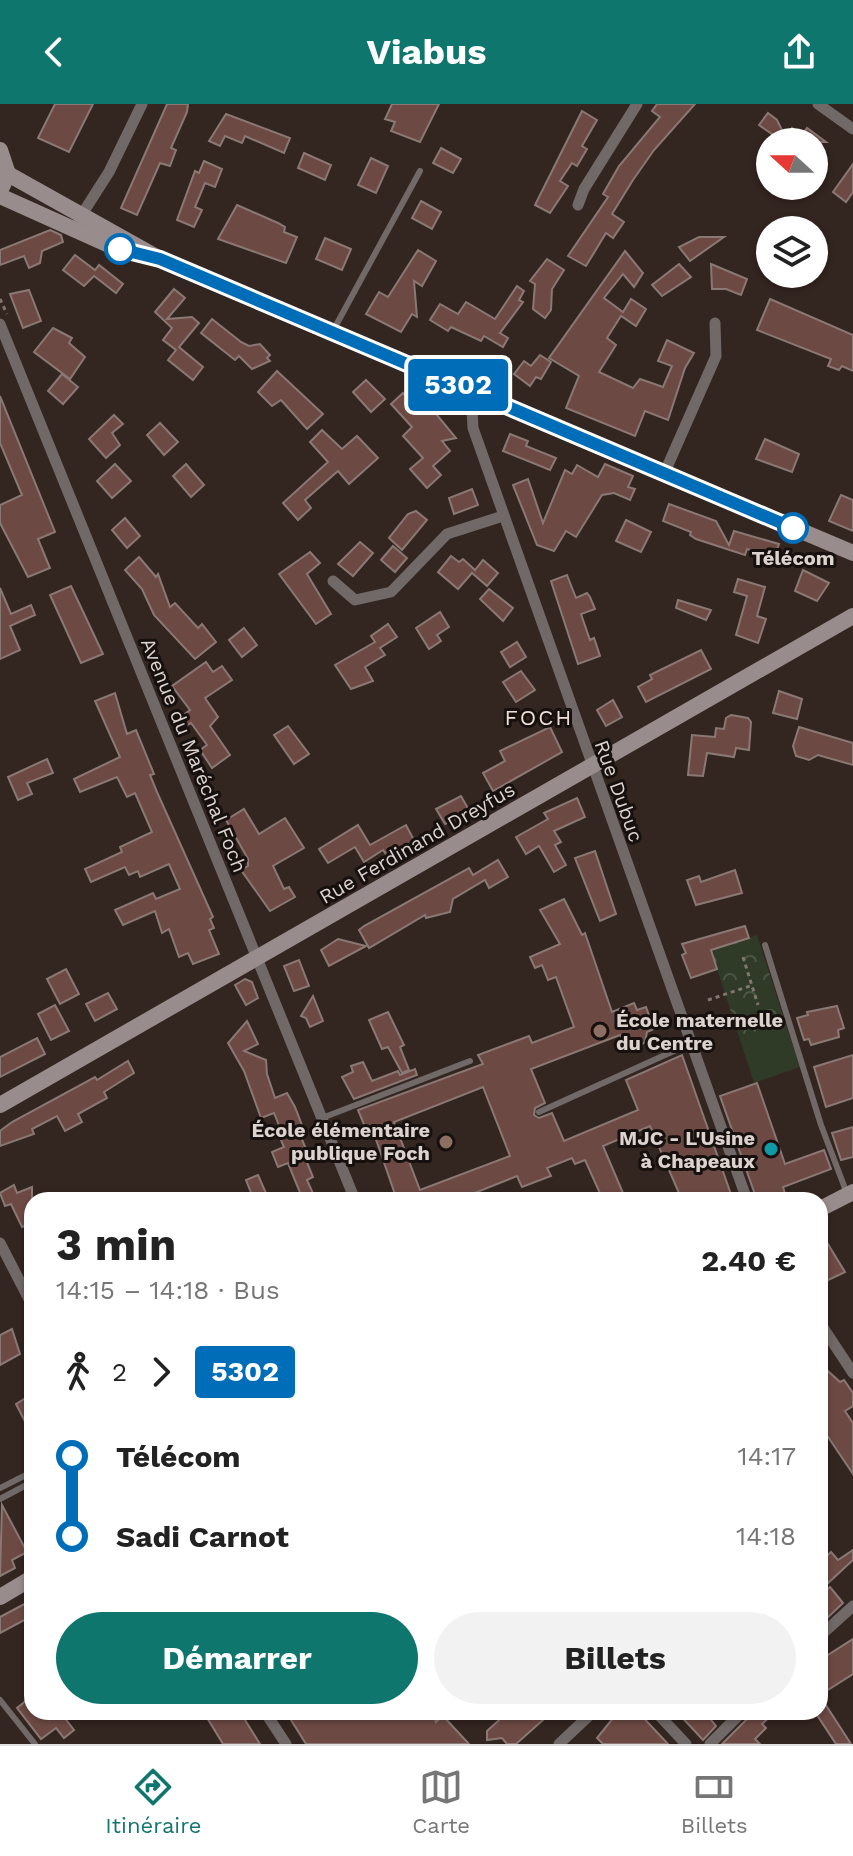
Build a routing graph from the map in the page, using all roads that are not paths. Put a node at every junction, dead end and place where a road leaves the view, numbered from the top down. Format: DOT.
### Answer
graph roads {
  1 [pos="142,104"];
  2 [pos="637,104"];
  3 [pos="818,104"];
  4 [pos="853,129"];
  5 [pos="0,150"];
  6 [pos="420,171"];
  7 [pos="8,174"];
  8 [pos="0,194"];
  9 [pos="578,205"];
  10 [pos="28,206"];
  11 [pos="82,216"];
  12 [pos="160,259"];
  13 [pos="715,323"];
  14 [pos="0,324"];
  15 [pos="333,333"];
  16 [pos="471,391"];
  17 [pos="664,474"];
  18 [pos="503,516"];
  19 [pos="853,553"];
  20 [pos="333,581"];
  21 [pos="853,616"];
  22 [pos="591,766"];
  23 [pos="765,945"];
  24 [pos="257,956"];
  25 [pos="689,1040"];
  26 [pos="470,1061"];
  27 [pos="0,1105"];
  28 [pos="539,1112"];
  29 [pos="322,1118"];
  30 [pos="352,1192"];
  31 [pos="744,1192"];
  32 [pos="850,1193"];
  33 [pos="828,1205"];
  34 [pos="0,1243"];
  35 [pos="24,1290"];
  36 [pos="828,1335"];
  37 [pos="853,1373"];
  38 [pos="24,1476"];
  39 [pos="24,1486"];
  40 [pos="0,1488"];
  41 [pos="0,1499"];
  42 [pos="24,1583"];
  43 [pos="0,1597"];
  44 [pos="853,1606"];
  45 [pos="828,1629"];
  46 [pos="0,1700"];
  47 [pos="270,1720"];
  48 [pos="579,1720"];
  49 [pos="664,1720"];
  50 [pos="734,1720"];
  51 [pos="35,1744"];
  52 [pos="286,1744"];
  53 [pos="559,1744"];
  54 [pos="686,1744"];
  55 [pos="710,1744"];
  1 -- 11 [label="street"];
  2 -- 9 [label="street"];
  3 -- 4 [label="street"];
  5 -- 7 [label="main road"];
  6 -- 15 [label="lane"];
  7 -- 8 [label="main road"];
  7 -- 11 [label="main road"];
  8 -- 10 [label="main road"];
  10 -- 11 [label="street"];
  10 -- 12 [label="main road"];
  11 -- 12 [label="main road"];
  12 -- 15 [label="main road"];
  13 -- 17 [label="street"];
  14 -- 24 [label="street, Avenue du Maréchal Foch"];
  15 -- 16 [label="main road"];
  16 -- 17 [label="main road"];
  16 -- 18 [label="street, Rue Dubuc"];
  17 -- 19 [label="main road"];
  18 -- 20 [label="street"];
  18 -- 22 [label="street, Rue Dubuc"];
  21 -- 22 [label="main road, Rue Ferdinand Dreyfus"];
  22 -- 24 [label="main road, Rue Ferdinand Dreyfus"];
  22 -- 25 [label="street, Rue Dubuc"];
  23 -- 32 [label="lane"];
  24 -- 27 [label="main road, Rue Ferdinand Dreyfus"];
  24 -- 29 [label="street, Avenue du Maréchal Foch"];
  25 -- 28 [label="lane"];
  25 -- 31 [label="street, Rue Dubuc"];
  26 -- 29 [label="lane"];
  29 -- 30 [label="street, Avenue du Maréchal Foch"];
  32 -- 33 [label="main road"];
  34 -- 35 [label="street"];
  36 -- 37 [label="street"];
  38 -- 40 [label="lane"];
  39 -- 41 [label="lane"];
  42 -- 43 [label="main road"];
  44 -- 45 [label="street"];
  46 -- 51 [label="lane"];
  47 -- 52 [label="street"];
  48 -- 53 [label="street"];
  49 -- 54 [label="street"];
  50 -- 55 [label="street"];
}
